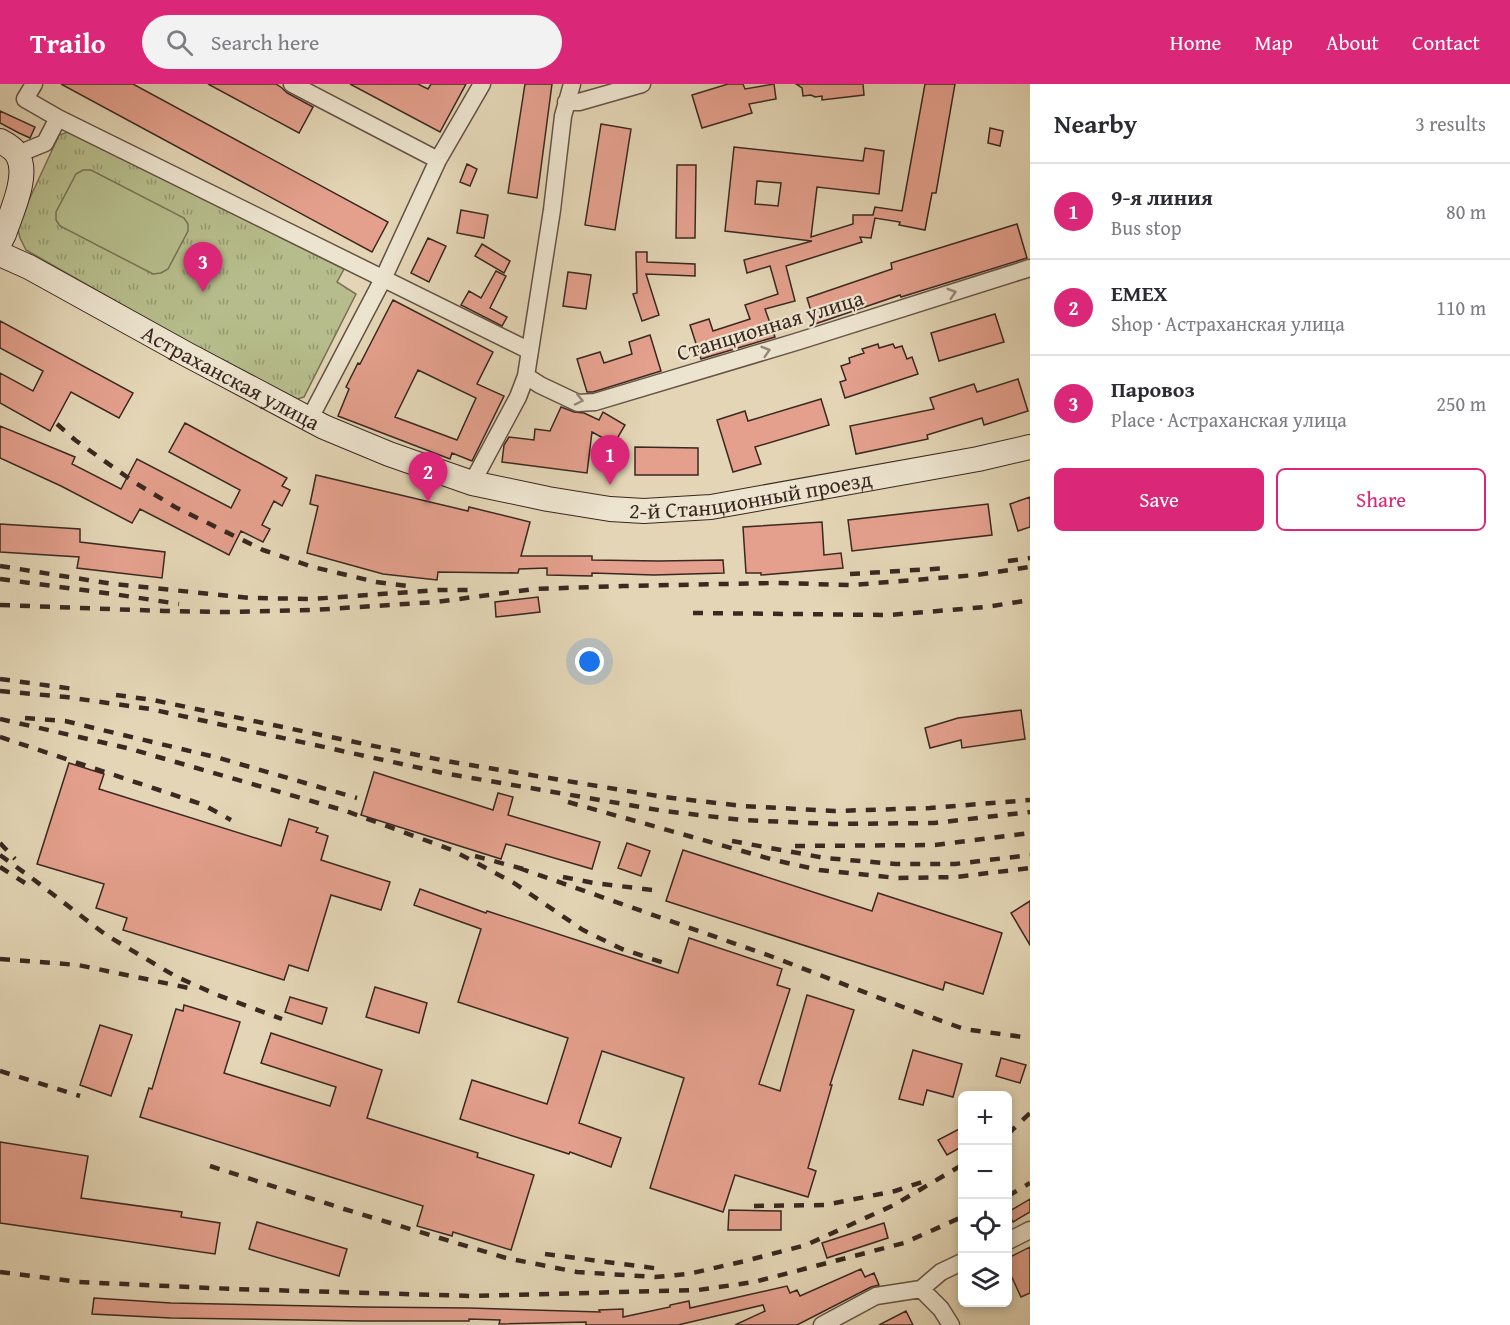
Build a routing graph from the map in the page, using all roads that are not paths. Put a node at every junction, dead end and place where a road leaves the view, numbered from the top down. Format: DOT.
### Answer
graph roads {
  1 [pos="34,84"];
  2 [pos="292,84"];
  3 [pos="482,84"];
  4 [pos="572,84"];
  5 [pos="642,84"];
  6 [pos="566,102"];
  7 [pos="58,118"];
  8 [pos="9,148"];
  9 [pos="438,160"];
  10 [pos="0,242"];
  11 [pos="0,254"];
  12 [pos="1030,268"];
  13 [pos="383,279"];
  14 [pos="530,351"];
  15 [pos="526,376"];
  16 [pos="309,420"];
  17 [pos="1030,447"];
  18 [pos="472,483"];
  19 [pos="1030,1230"];
  20 [pos="1012,1239"];
  21 [pos="958,1264"];
  22 [pos="921,1289"];
  23 [pos="822,1325"];
  24 [pos="951,1325"];
  1 -- 7 [label="street"];
  2 -- 9 [label="street"];
  3 -- 9 [label="street"];
  4 -- 6 [label="street"];
  5 -- 6 [label="street"];
  6 -- 14 [label="street"];
  7 -- 8 [label="street"];
  7 -- 13 [label="street"];
  8 -- 10 [label="main road"];
  9 -- 13 [label="street"];
  11 -- 16 [label="main road, Астраханская улица"];
  15 -- 12 [label="street, Станционная улица, one-way"];
  13 -- 14 [label="street"];
  13 -- 16 [label="street"];
  14 -- 15 [label="street"];
  15 -- 18 [label="street"];
  16 -- 18 [label="main road, Астраханская улица"];
  17 -- 18 [label="main road, 2-й Станционный проезд"];
  19 -- 20 [label="street"];
  21 -- 22 [label="street"];
  22 -- 23 [label="street"];
  22 -- 24 [label="street"];
}
